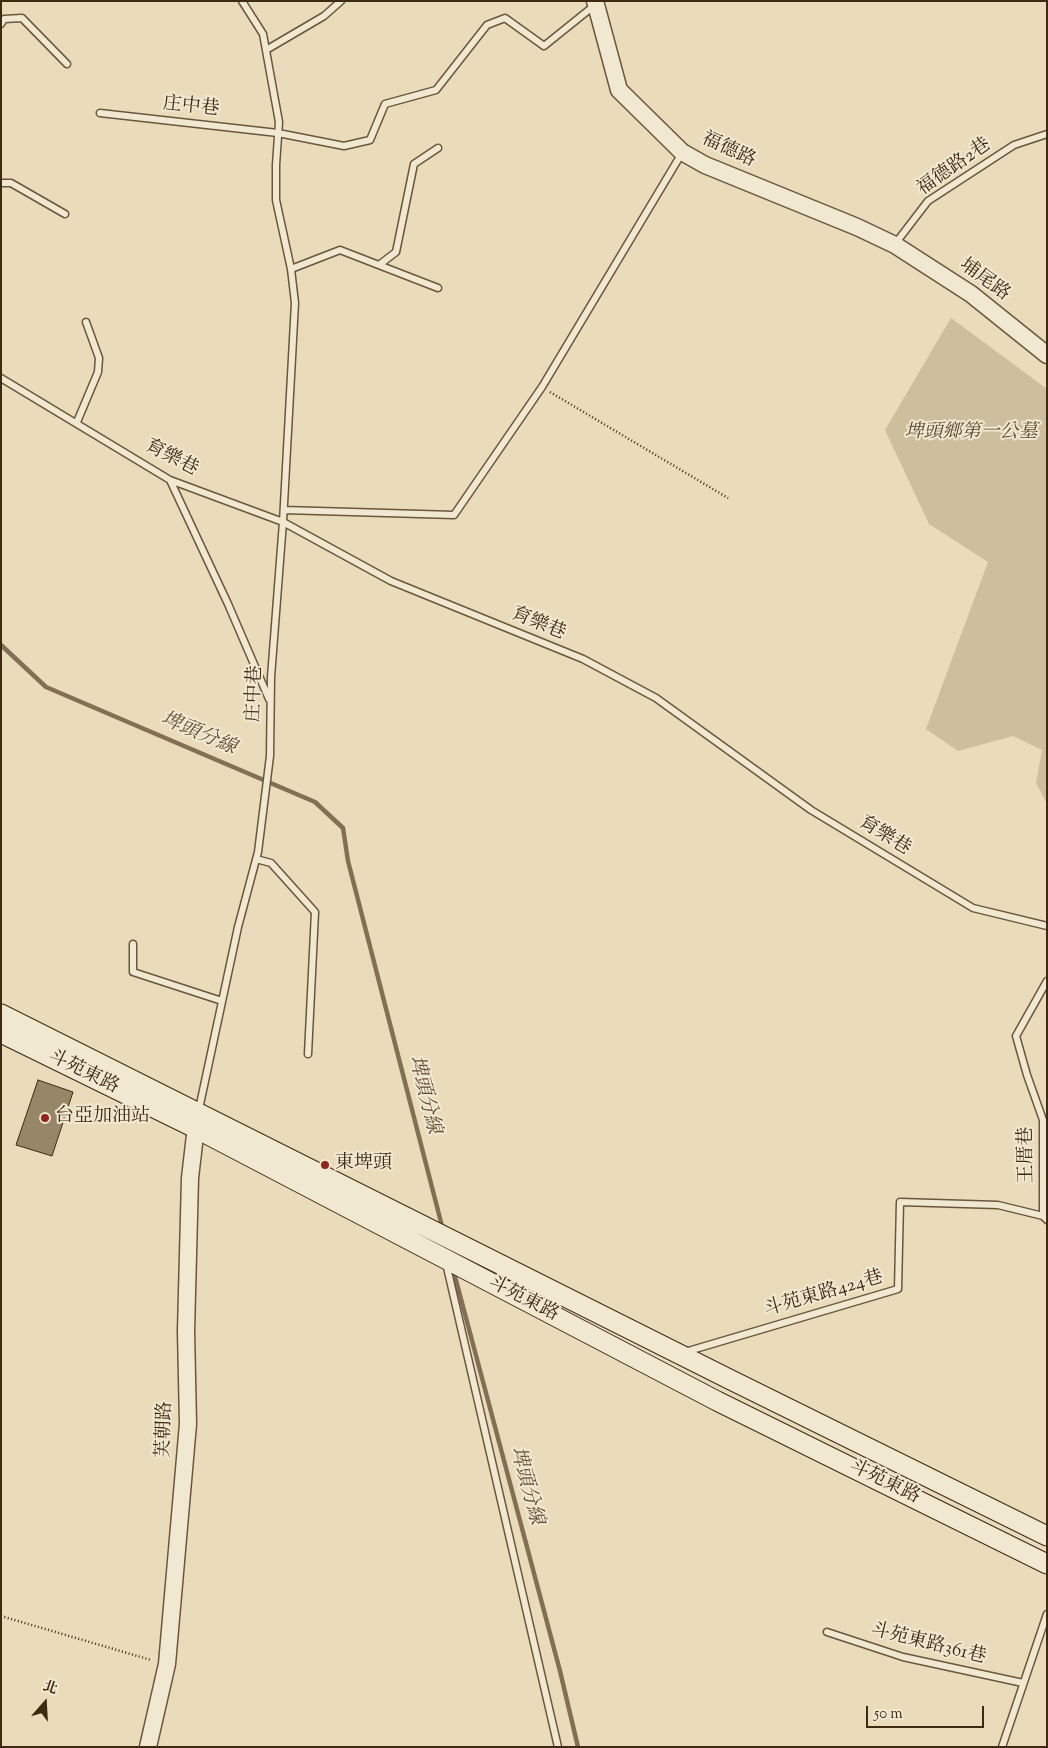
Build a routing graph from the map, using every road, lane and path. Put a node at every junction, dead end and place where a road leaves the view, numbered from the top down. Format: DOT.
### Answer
graph roads {
  1 [pos="242,1"];
  2 [pos="341,1"];
  3 [pos="595,2"];
  4 [pos="1,24"];
  5 [pos="266,50"];
  6 [pos="67,64"];
  7 [pos="100,113"];
  8 [pos="278,133"];
  9 [pos="1047,134"];
  10 [pos="438,148"];
  11 [pos="682,152"];
  12 [pos="1,183"];
  13 [pos="65,214"];
  14 [pos="895,245"];
  15 [pos="379,265"];
  16 [pos="292,268"];
  17 [pos="438,288"];
  18 [pos="86,322"];
  19 [pos="1047,355"];
  20 [pos="1,378"];
  21 [pos="542,388"];
  22 [pos="77,422"];
  23 [pos="170,480"];
  24 [pos="728,498"];
  25 [pos="284,510"];
  26 [pos="283,522"];
  27 [pos="271,702"];
  28 [pos="256,859"];
  29 [pos="1047,926"];
  30 [pos="133,944"];
  31 [pos="1047,981"];
  32 [pos="222,1001"];
  33 [pos="1,1014"];
  34 [pos="2,1037"];
  35 [pos="29,1037"];
  36 [pos="308,1054"];
  37 [pos="197,1121"];
  38 [pos="1045,1218"];
  39 [pos="444,1255"];
  40 [pos="680,1354"];
  41 [pos="1047,1536"];
  42 [pos="1047,1564"];
  43 [pos="1047,1614"];
  44 [pos="1,1616"];
  45 [pos="827,1632"];
  46 [pos="166,1664"];
  47 [pos="1023,1683"];
  48 [pos="148,1747"];
  49 [pos="558,1747"];
  50 [pos="1002,1747"];
  1 -- 5 [label="lane, 庄中巷"];
  2 -- 5 [label="lane"];
  3 -- 8 [label="lane"];
  3 -- 11 [label="street, 福德路"];
  4 -- 6 [label="lane"];
  5 -- 8 [label="lane, 庄中巷"];
  7 -- 8 [label="lane, 庄中巷"];
  8 -- 16 [label="lane, 庄中巷"];
  9 -- 14 [label="lane, 福德路2巷"];
  10 -- 15 [label="lane"];
  11 -- 14 [label="street, 福德路"];
  11 -- 21 [label="lane"];
  12 -- 13 [label="lane"];
  14 -- 19 [label="street, 埔尾路"];
  15 -- 16 [label="lane"];
  15 -- 17 [label="lane"];
  16 -- 25 [label="lane, 庄中巷"];
  18 -- 22 [label="lane"];
  20 -- 22 [label="lane, 育樂巷"];
  21 -- 24 [label="path"];
  21 -- 25 [label="lane"];
  22 -- 23 [label="lane, 育樂巷"];
  23 -- 26 [label="lane, 育樂巷"];
  23 -- 27 [label="lane"];
  25 -- 26 [label="lane, 庄中巷"];
  26 -- 27 [label="lane, 庄中巷"];
  26 -- 29 [label="lane, 育樂巷"];
  27 -- 28 [label="lane, 庄中巷"];
  28 -- 32 [label="lane, 庄中巷"];
  28 -- 36 [label="lane"];
  30 -- 32 [label="lane"];
  31 -- 38 [label="lane, 王厝巷"];
  32 -- 37 [label="lane, 庄中巷"];
  33 -- 35 [label="main road, 斗苑東路"];
  34 -- 35 [label="main road, 斗苑東路"];
  35 -- 37 [label="main road, 斗苑東路"];
  37 -- 39 [label="main road, 斗苑東路"];
  37 -- 40 [label="main road, 斗苑東路"];
  37 -- 46 [label="street, 芙朝路"];
  38 -- 40 [label="lane, 斗苑東路424巷"];
  39 -- 42 [label="main road, 斗苑東路"];
  39 -- 49 [label="lane"];
  40 -- 41 [label="main road, 斗苑東路"];
  43 -- 47 [label="lane"];
  44 -- 46 [label="path"];
  45 -- 47 [label="lane, 斗苑東路361巷"];
  46 -- 48 [label="street, 芙朝路"];
  47 -- 50 [label="lane"];
}
